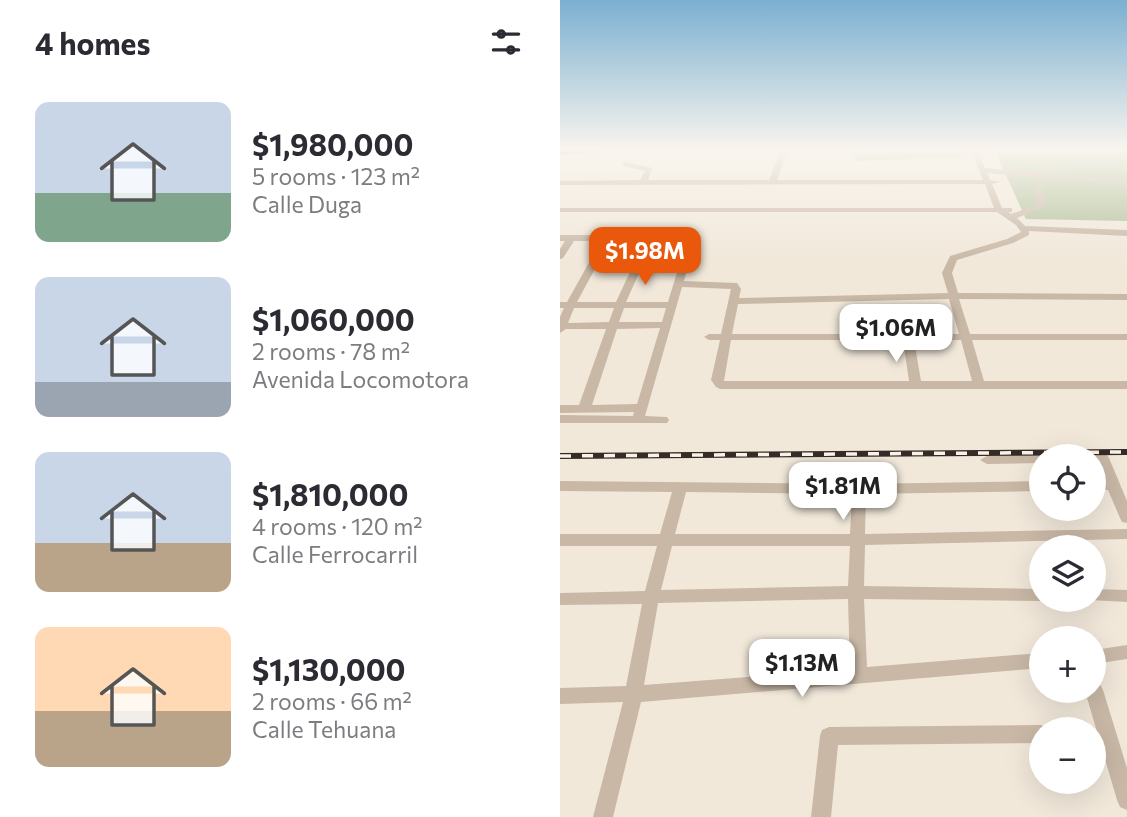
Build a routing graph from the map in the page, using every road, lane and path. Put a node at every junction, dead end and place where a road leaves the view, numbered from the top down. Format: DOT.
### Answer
graph roads {
  1 [pos="994,187"];
  2 [pos="1039,188"];
  3 [pos="560,210"];
  4 [pos="1006,213"];
  5 [pos="1024,231"];
  6 [pos="1127,233"];
  7 [pos="560,238"];
  8 [pos="571,238"];
  9 [pos="650,238"];
  10 [pos="607,239"];
  11 [pos="560,256"];
  12 [pos="678,284"];
  13 [pos="951,296"];
  14 [pos="1127,297"];
  15 [pos="732,301"];
  16 [pos="565,305"];
  17 [pos="620,305"];
  18 [pos="670,305"];
  19 [pos="612,325"];
  20 [pos="666,325"];
  21 [pos="561,327"];
  22 [pos="966,336"];
  23 [pos="709,337"];
  24 [pos="726,337"];
  25 [pos="908,337"];
  26 [pos="1127,337"];
  27 [pos="979,385"];
  28 [pos="1127,385"];
  29 [pos="916,386"];
  30 [pos="560,409"];
  31 [pos="584,409"];
  32 [pos="639,414"];
  33 [pos="560,419"];
  34 [pos="663,420"];
  35 [pos="1029,459"];
  36 [pos="987,460"];
  37 [pos="1106,470"];
  38 [pos="1106,485"];
  39 [pos="1111,485"];
  40 [pos="560,486"];
  41 [pos="1029,486"];
  42 [pos="680,489"];
  43 [pos="859,489"];
  44 [pos="1127,519"];
  45 [pos="1127,534"];
  46 [pos="667,539"];
  47 [pos="560,540"];
  48 [pos="857,540"];
  49 [pos="856,592"];
  50 [pos="1029,595"];
  51 [pos="1106,595"];
  52 [pos="651,596"];
  53 [pos="1127,596"];
  54 [pos="560,599"];
  55 [pos="1127,652"];
  56 [pos="1106,655"];
  57 [pos="1029,662"];
  58 [pos="859,674"];
  59 [pos="634,694"];
  60 [pos="560,696"];
  61 [pos="1029,734"];
  62 [pos="1106,747"];
  63 [pos="1127,800"];
  64 [pos="603,817"];
  65 [pos="821,817"];
  1 -- 4 [label="street"];
  2 -- 4 [label="street"];
  3 -- 4 [label="street"];
  4 -- 5 [label="street"];
  5 -- 6 [label="street"];
  5 -- 13 [label="street"];
  7 -- 8 [label="street"];
  8 -- 10 [label="street"];
  8 -- 11 [label="street"];
  9 -- 10 [label="street"];
  9 -- 12 [label="street"];
  9 -- 17 [label="street"];
  10 -- 16 [label="street"];
  12 -- 15 [label="street"];
  12 -- 18 [label="street"];
  13 -- 14 [label="street"];
  13 -- 15 [label="street"];
  13 -- 22 [label="street"];
  15 -- 24 [label="street"];
  16 -- 17 [label="street"];
  16 -- 21 [label="street"];
  17 -- 18 [label="street"];
  17 -- 19 [label="street"];
  18 -- 20 [label="street"];
  19 -- 20 [label="street"];
  19 -- 21 [label="street"];
  19 -- 31 [label="street"];
  20 -- 32 [label="street"];
  22 -- 25 [label="street"];
  22 -- 26 [label="street"];
  22 -- 27 [label="street"];
  23 -- 24 [label="street"];
  24 -- 25 [label="street"];
  24 -- 29 [label="street"];
  25 -- 29 [label="street"];
  27 -- 28 [label="street"];
  27 -- 29 [label="street"];
  30 -- 31 [label="street"];
  31 -- 32 [label="street"];
  32 -- 33 [label="street"];
  32 -- 34 [label="street"];
  35 -- 36 [label="street"];
  37 -- 39 [label="street"];
  38 -- 39 [label="street"];
  39 -- 44 [label="street"];
  40 -- 42 [label="street"];
  41 -- 43 [label="street"];
  42 -- 43 [label="street"];
  42 -- 46 [label="street"];
  43 -- 48 [label="street"];
  45 -- 48 [label="street"];
  46 -- 47 [label="street"];
  46 -- 48 [label="street"];
  46 -- 52 [label="street"];
  48 -- 49 [label="street"];
  49 -- 50 [label="street"];
  49 -- 52 [label="street"];
  49 -- 58 [label="street"];
  51 -- 53 [label="street"];
  52 -- 54 [label="street"];
  52 -- 59 [label="street"];
  55 -- 56 [label="street"];
  57 -- 58 [label="street"];
  58 -- 59 [label="street"];
  59 -- 60 [label="street"];
  59 -- 64 [label="street"];
  61 -- 65 [label="street"];
  62 -- 63 [label="street"];
}
